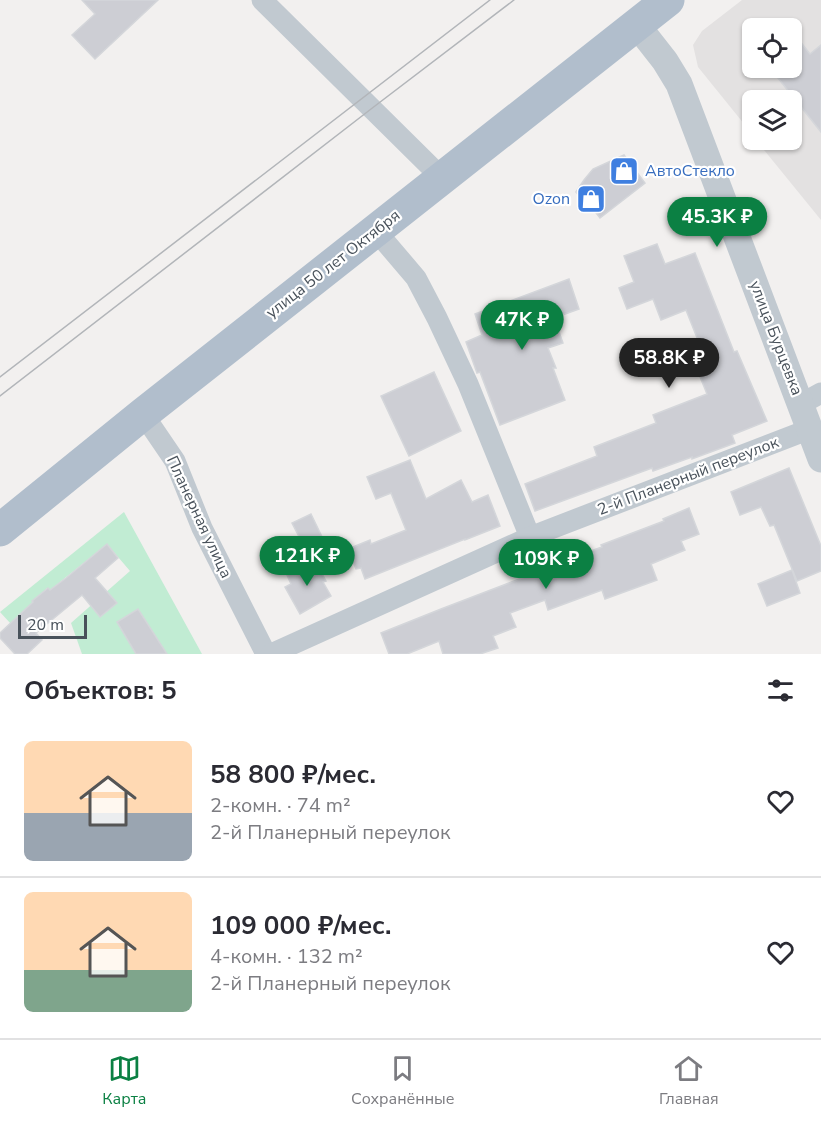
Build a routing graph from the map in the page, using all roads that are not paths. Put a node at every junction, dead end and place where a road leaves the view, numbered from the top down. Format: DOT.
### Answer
graph roads {
  1 [pos="262,0"];
  2 [pos="668,0"];
  3 [pos="636,24"];
  4 [pos="442,178"];
  5 [pos="376,231"];
  6 [pos="811,398"];
  7 [pos="143,414"];
  8 [pos="810,429"];
  9 [pos="821,459"];
  10 [pos="0,530"];
  11 [pos="530,537"];
  12 [pos="266,654"];
  13 [pos="271,654"];
  1 -- 4 [label="street"];
  2 -- 3 [label="main road, улица 50 лет Октября"];
  3 -- 4 [label="main road, улица 50 лет Октября"];
  3 -- 6 [label="street, улица Бурцевка"];
  4 -- 5 [label="main road, улица 50 лет Октября"];
  5 -- 7 [label="main road, улица 50 лет Октября"];
  5 -- 11 [label="street"];
  6 -- 8 [label="street, улица Бурцевка"];
  7 -- 10 [label="main road, улица 50 лет Октября"];
  7 -- 12 [label="street, Планерная улица"];
  8 -- 9 [label="street, улица Бурцевка"];
  8 -- 11 [label="street, 2-й Планерный переулок"];
  11 -- 13 [label="street, 2-й Планерный переулок"];
}
